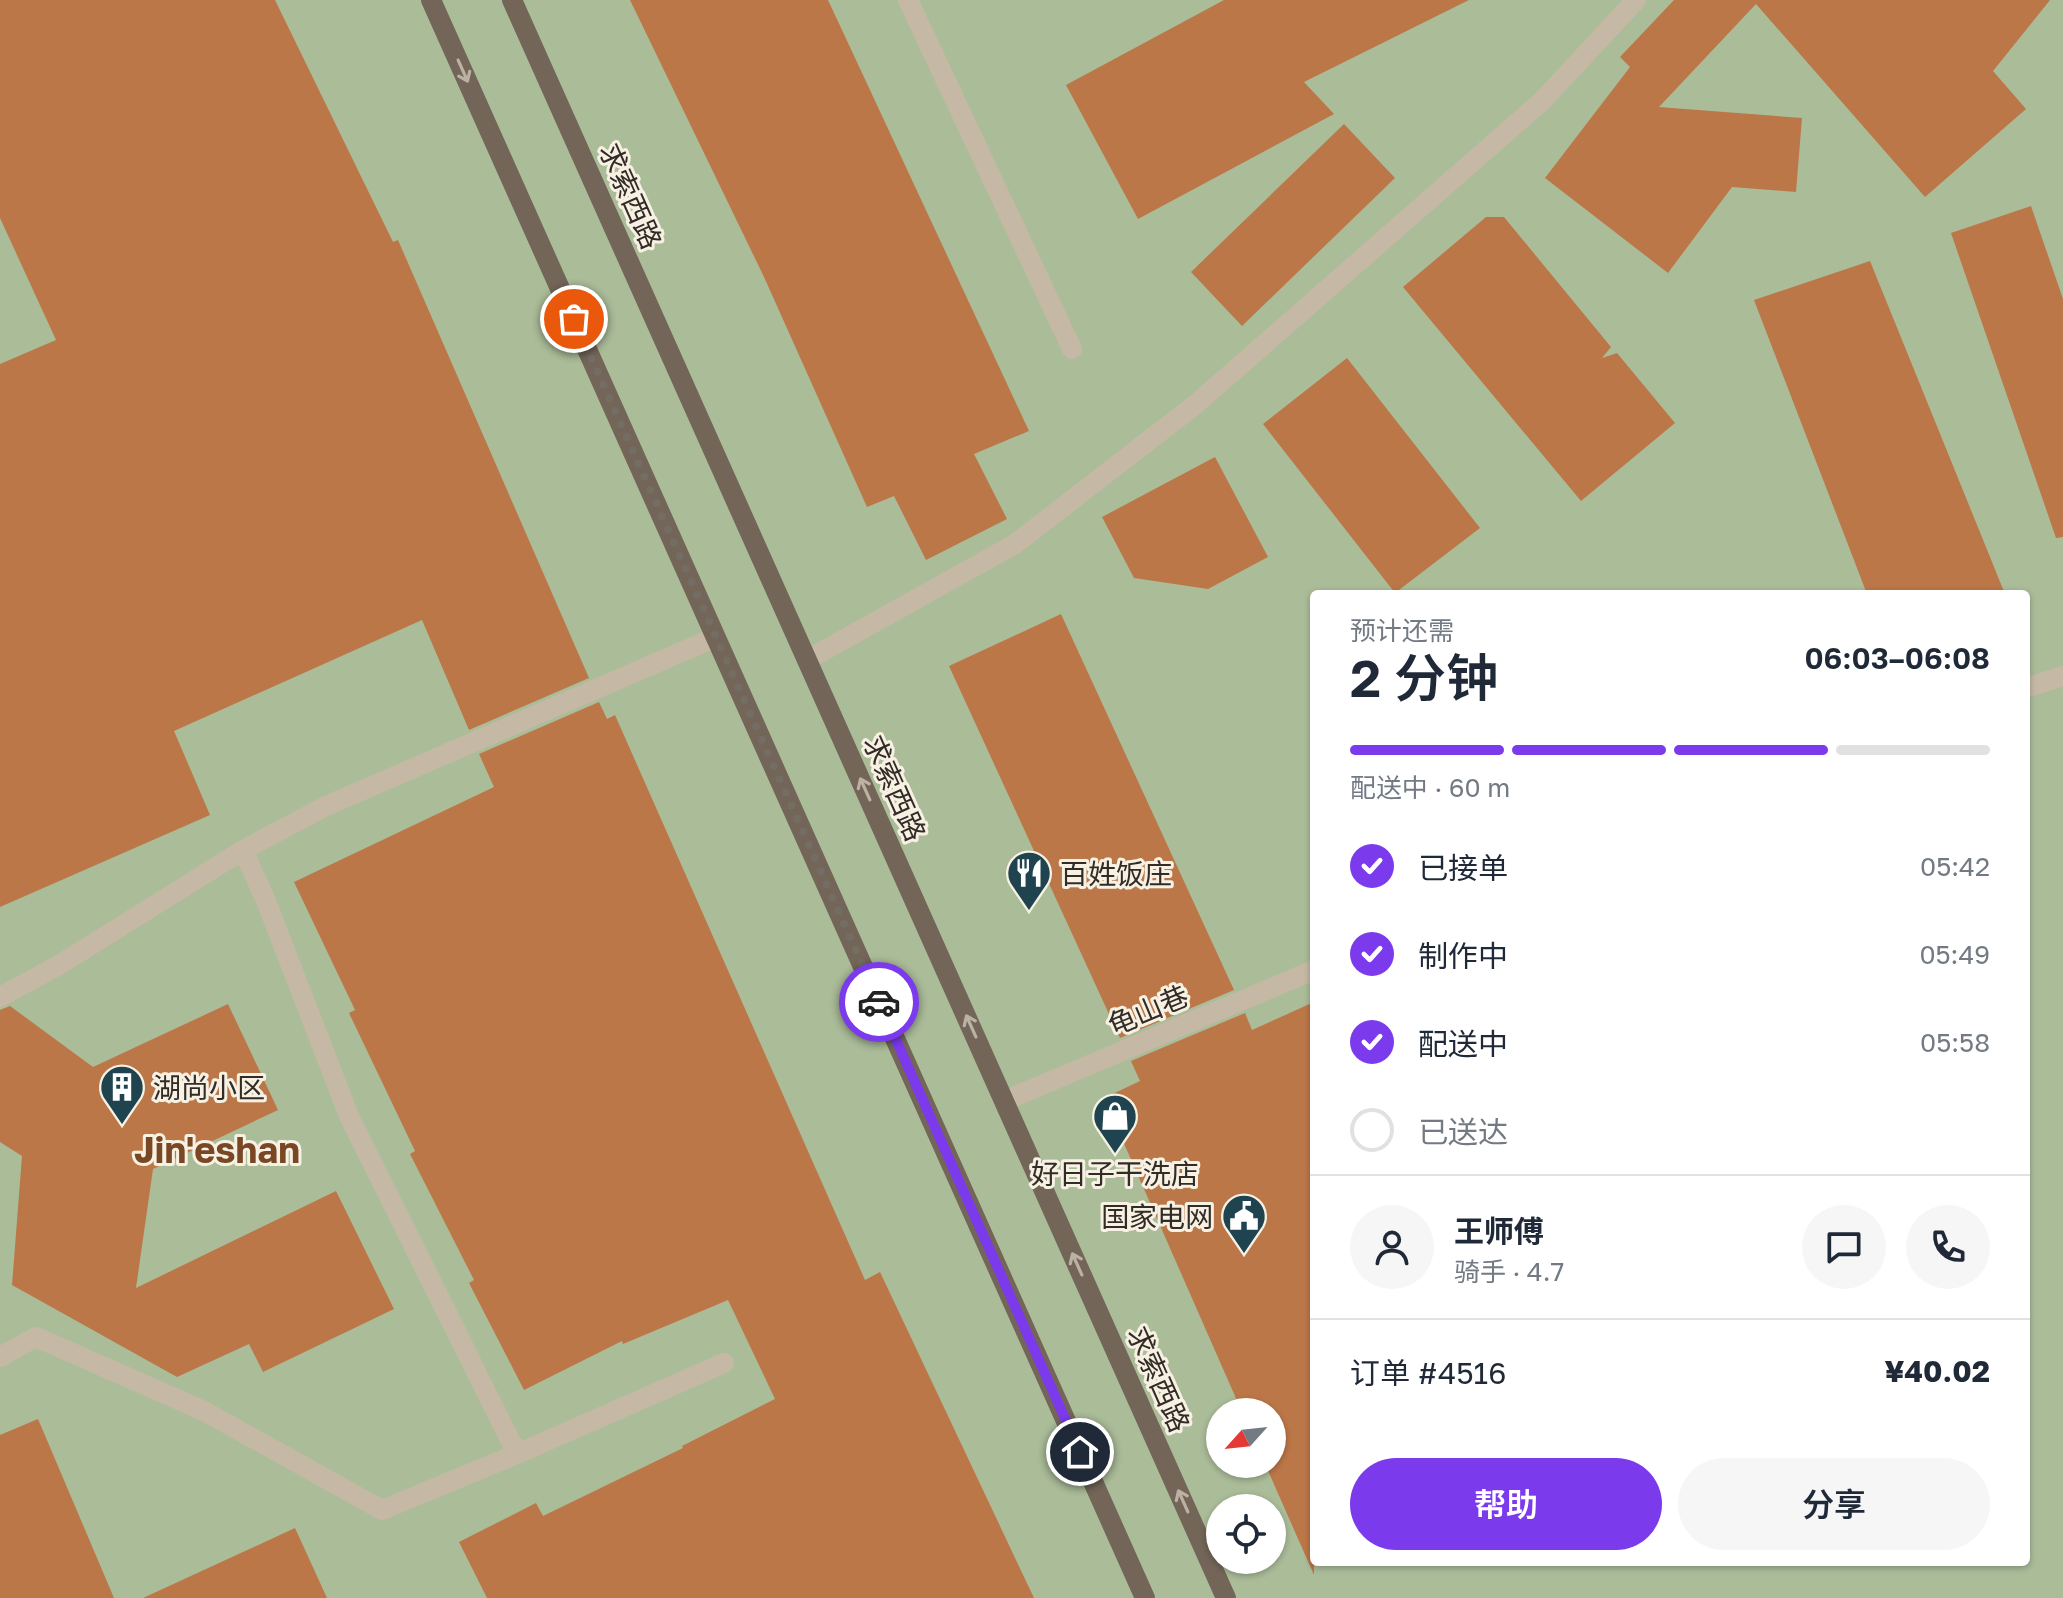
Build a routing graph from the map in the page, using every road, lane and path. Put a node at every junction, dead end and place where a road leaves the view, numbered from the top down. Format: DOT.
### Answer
graph roads {
  1 [pos="431,0"];
  2 [pos="512,0"];
  3 [pos="908,0"];
  4 [pos="1636,0"];
  5 [pos="1072,349"];
  6 [pos="716,637"];
  7 [pos="807,660"];
  8 [pos="2063,676"];
  9 [pos="2030,687"];
  10 [pos="243,850"];
  11 [pos="1310,972"];
  12 [pos="0,997"];
  13 [pos="1004,1101"];
  14 [pos="0,1357"];
  15 [pos="724,1363"];
  16 [pos="517,1454"];
  17 [pos="1145,1598"];
  18 [pos="1226,1598"];
  1 -- 6 [label="main road, one-way"];
  2 -- 7 [label="main road, 求索西路"];
  3 -- 5 [label="street"];
  4 -- 7 [label="street"];
  6 -- 10 [label="street"];
  6 -- 17 [label="main road"];
  13 -- 7 [label="main road, 求索西路, one-way"];
  8 -- 9 [label="street"];
  10 -- 12 [label="street"];
  10 -- 16 [label="street"];
  11 -- 13 [label="street, 龟山巷"];
  18 -- 13 [label="main road, 求索西路, one-way"];
  14 -- 16 [label="street"];
  15 -- 16 [label="street"];
}
